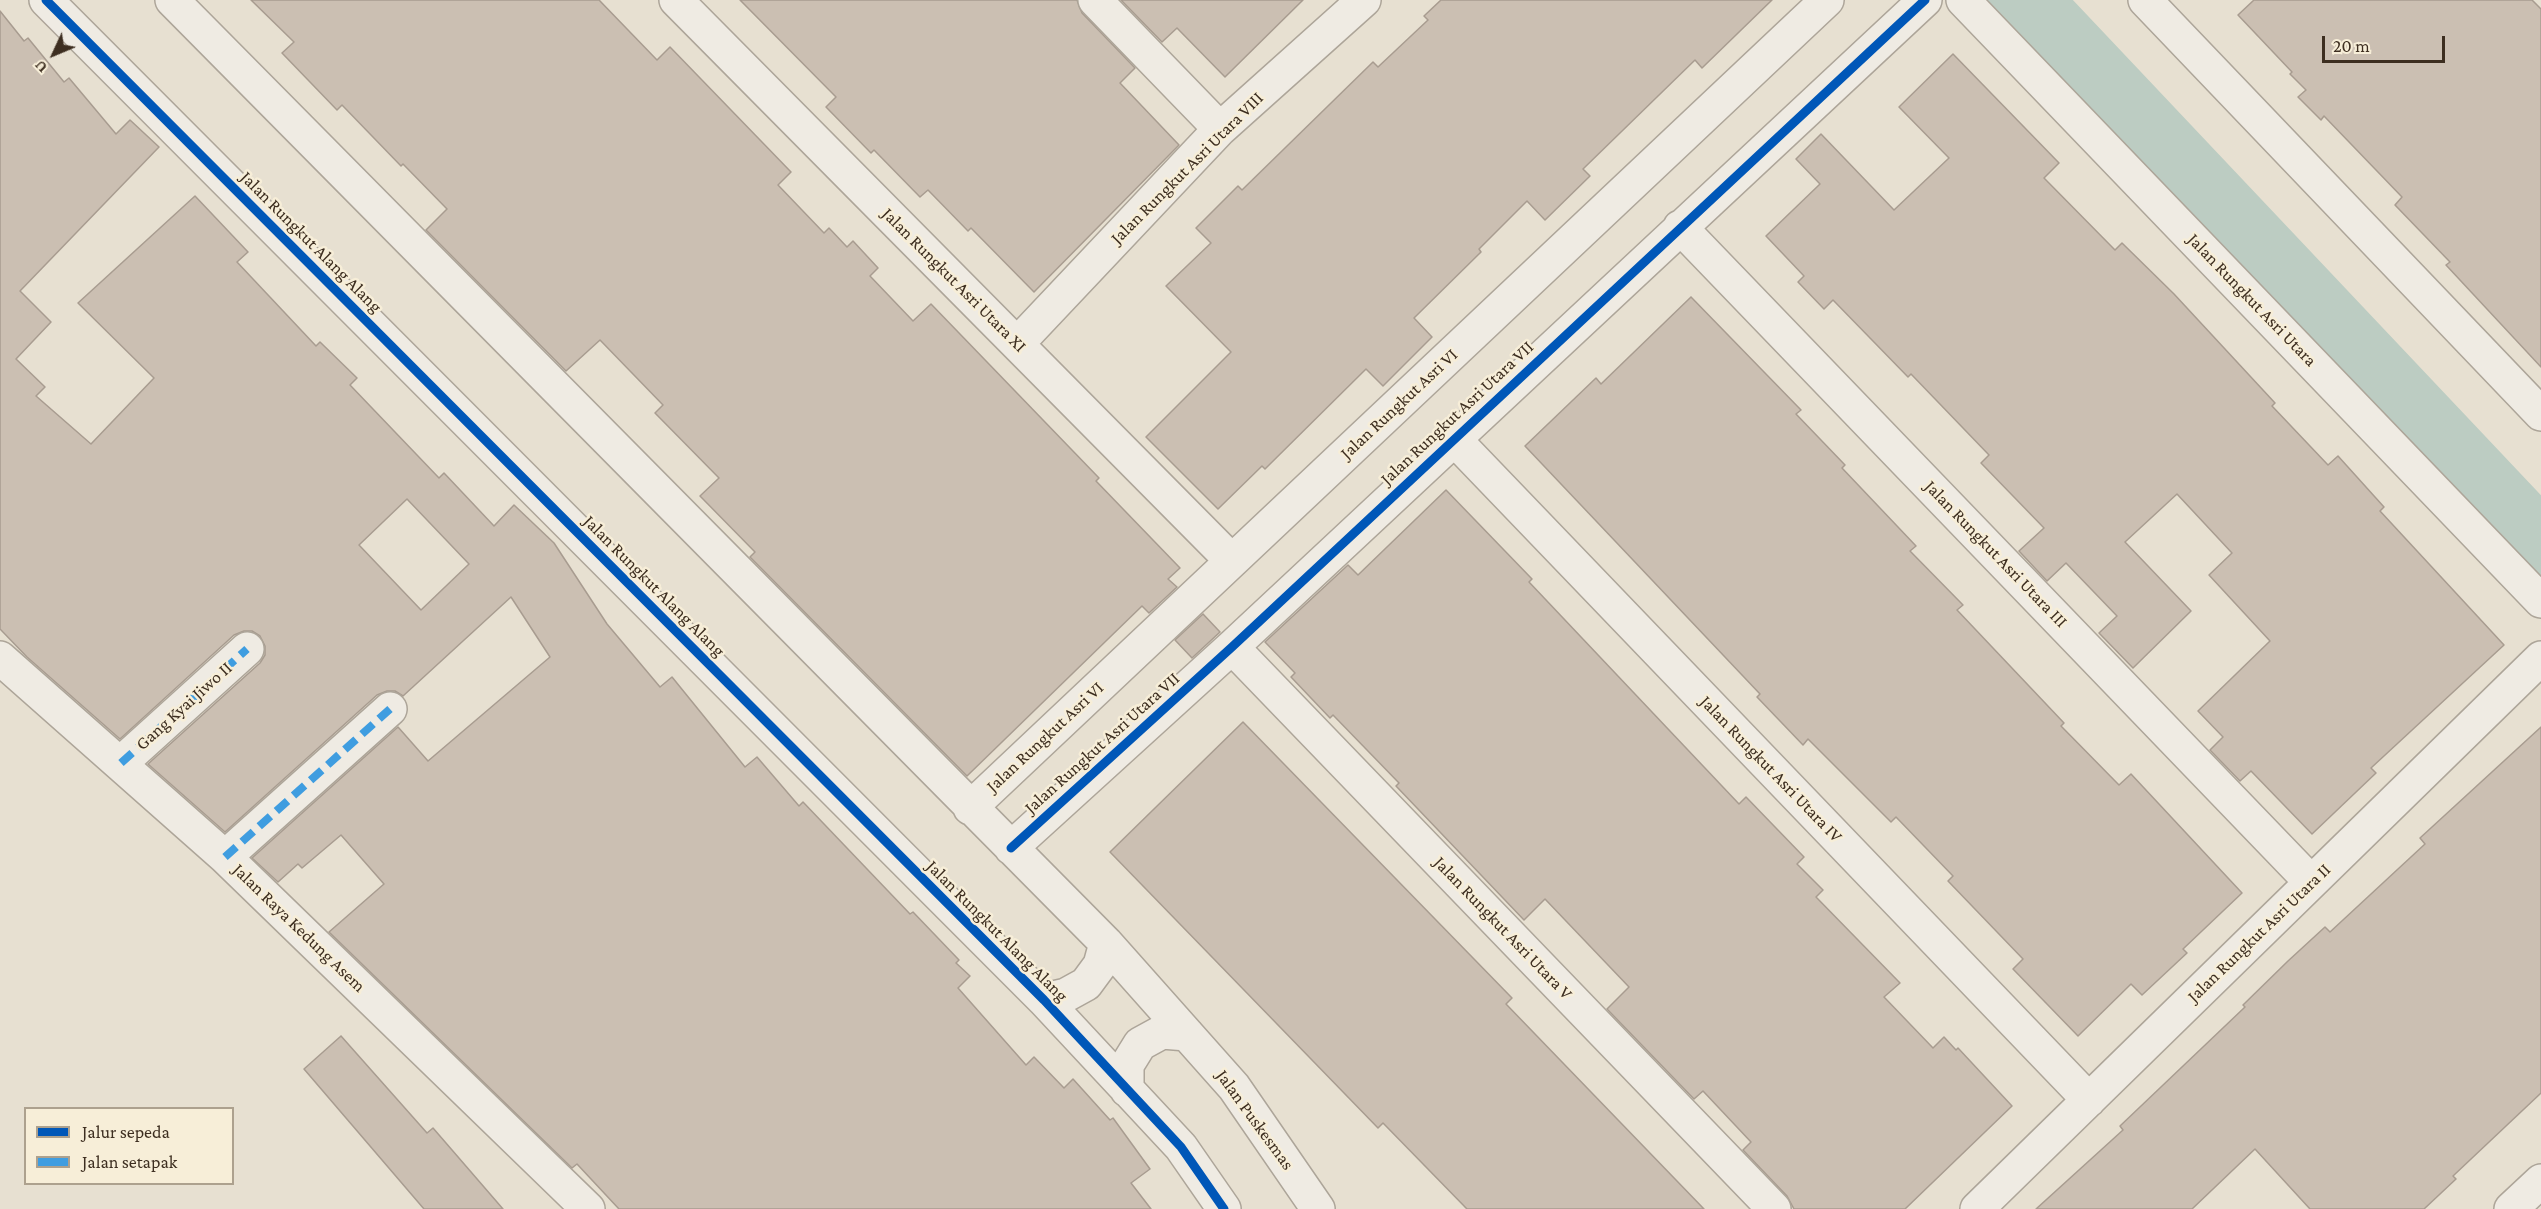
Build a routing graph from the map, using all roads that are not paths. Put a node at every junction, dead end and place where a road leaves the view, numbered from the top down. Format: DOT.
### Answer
graph roads {
  1 [pos="46,0"];
  2 [pos="172,0"];
  3 [pos="675,0"];
  4 [pos="1095,0"];
  5 [pos="1364,0"];
  6 [pos="1827,0"];
  7 [pos="1925,0"];
  8 [pos="1963,0"];
  9 [pos="2145,0"];
  10 [pos="1220,129"];
  11 [pos="1680,227"];
  12 [pos="1017,344"];
  13 [pos="2541,414"];
  14 [pos="1454,439"];
  15 [pos="1233,561"];
  16 [pos="2541,601"];
  17 [pos="1232,647"];
  18 [pos="247,649"];
  19 [pos="2541,658"];
  20 [pos="1,659"];
  21 [pos="390,709"];
  22 [pos="121,763"];
  23 [pos="970,807"];
  24 [pos="1011,848"];
  25 [pos="225,856"];
  26 [pos="2311,882"];
  27 [pos="1106,943"];
  28 [pos="1044,1000"];
  29 [pos="1187,1034"];
  30 [pos="1127,1090"];
  31 [pos="2089,1100"];
  32 [pos="2541,1181"];
  33 [pos="588,1209"];
  34 [pos="1224,1209"];
  35 [pos="1318,1209"];
  36 [pos="1774,1209"];
  37 [pos="1977,1209"];
  38 [pos="2511,1209"];
  1 -- 28 [label="street, Jalan Rungkut Alang Alang"];
  2 -- 23 [label="street"];
  3 -- 12 [label="street, Jalan Rungkut Asri Utara XI"];
  4 -- 10 [label="street"];
  5 -- 10 [label="street, Jalan Rungkut Asri Utara VIII"];
  6 -- 15 [label="street, Jalan Rungkut Asri VI"];
  7 -- 11 [label="street, Jalan Rungkut Asri Utara VII"];
  8 -- 16 [label="street, Jalan Rungkut Asri Utara"];
  9 -- 13 [label="street"];
  10 -- 12 [label="street, Jalan Rungkut Asri Utara VIII"];
  11 -- 14 [label="street, Jalan Rungkut Asri Utara VII"];
  11 -- 26 [label="street, Jalan Rungkut Asri Utara III"];
  12 -- 15 [label="street, Jalan Rungkut Asri Utara XI"];
  14 -- 17 [label="street, Jalan Rungkut Asri Utara VII"];
  14 -- 31 [label="street, Jalan Rungkut Asri Utara IV"];
  15 -- 23 [label="street, Jalan Rungkut Asri VI"];
  17 -- 24 [label="street, Jalan Rungkut Asri Utara VII"];
  17 -- 36 [label="street, Jalan Rungkut Asri Utara V"];
  18 -- 22 [label="street, Gang Kyai Jiwo II"];
  19 -- 26 [label="street, Jalan Rungkut Asri Utara II"];
  20 -- 22 [label="street, Jalan Raya Kedung Asem"];
  21 -- 25 [label="street"];
  22 -- 25 [label="street, Jalan Raya Kedung Asem"];
  23 -- 24 [label="street"];
  24 -- 27 [label="street"];
  25 -- 33 [label="street, Jalan Raya Kedung Asem"];
  26 -- 31 [label="street, Jalan Rungkut Asri Utara II"];
  27 -- 28 [label="street"];
  27 -- 29 [label="street"];
  28 -- 30 [label="street, Jalan Rungkut Alang Alang"];
  29 -- 30 [label="street"];
  29 -- 35 [label="street, Jalan Puskesmas"];
  30 -- 34 [label="street, Jalan Rungkut Alang Alang"];
  31 -- 37 [label="street, Jalan Rungkut Asri Utara II"];
  32 -- 38 [label="street"];
}
